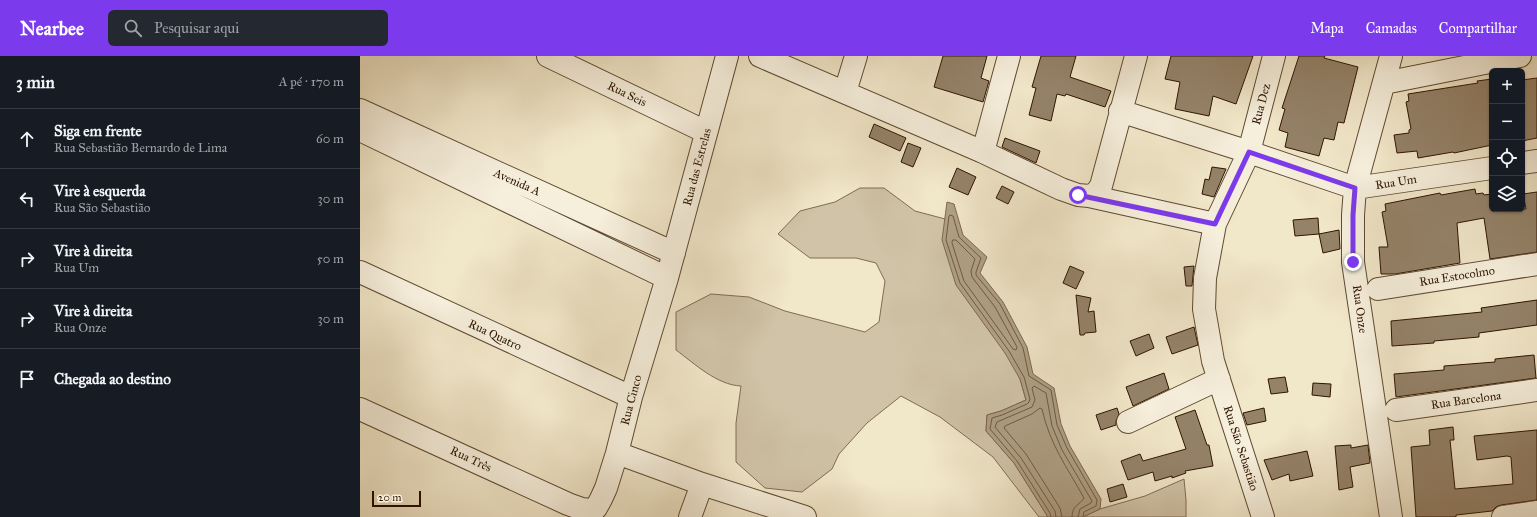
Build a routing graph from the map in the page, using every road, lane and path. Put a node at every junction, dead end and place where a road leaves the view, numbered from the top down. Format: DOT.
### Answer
graph roads {
  1 [pos="548,56"];
  2 [pos="727,56"];
  3 [pos="760,56"];
  4 [pos="856,56"];
  5 [pos="1009,56"];
  6 [pos="1136,56"];
  7 [pos="1274,56"];
  8 [pos="1391,56"];
  9 [pos="1520,56"];
  10 [pos="1384,82"];
  11 [pos="845,92"];
  12 [pos="360,110"];
  13 [pos="1120,112"];
  14 [pos="360,130"];
  15 [pos="706,132"];
  16 [pos="983,152"];
  17 [pos="1249,152"];
  18 [pos="1537,161"];
  19 [pos="1525,163"];
  20 [pos="1489,168"];
  21 [pos="1355,188"];
  22 [pos="1095,191"];
  23 [pos="1215,224"];
  24 [pos="674,253"];
  25 [pos="1537,264"];
  26 [pos="360,272"];
  27 [pos="667,278"];
  28 [pos="1378,289"];
  29 [pos="1219,379"];
  30 [pos="1537,390"];
  31 [pos="631,397"];
  32 [pos="360,408"];
  33 [pos="1396,410"];
  34 [pos="1128,422"];
  35 [pos="617,453"];
  36 [pos="702,484"];
  37 [pos="582,509"];
  38 [pos="1537,512"];
  39 [pos="690,517"];
  40 [pos="805,517"];
  41 [pos="1263,517"];
  42 [pos="1391,517"];
  43 [pos="1503,517"];
  1 -- 15 [label="street, Rua Seis"];
  2 -- 15 [label="street, Rua das Estrelas"];
  3 -- 11 [label="street"];
  4 -- 11 [label="street"];
  5 -- 16 [label="street"];
  6 -- 13 [label="street"];
  7 -- 17 [label="street, Rua Dez"];
  8 -- 10 [label="street, Rua Onze"];
  9 -- 10 [label="street"];
  10 -- 21 [label="street, Rua Onze"];
  11 -- 16 [label="street"];
  12 -- 24 [label="street, Avenida A"];
  13 -- 17 [label="street, Rua Um"];
  13 -- 22 [label="street"];
  14 -- 27 [label="street, Avenida A"];
  15 -- 24 [label="street, Rua das Estrelas"];
  16 -- 22 [label="street"];
  17 -- 21 [label="street, Rua Um"];
  17 -- 23 [label="street, Rua São Sebastião"];
  18 -- 19 [label="street"];
  20 -- 21 [label="street, Rua Um"];
  21 -- 42 [label="street, Rua Onze"];
  22 -- 23 [label="street"];
  23 -- 29 [label="street, Rua São Sebastião"];
  24 -- 27 [label="street, Rua das Estrelas"];
  25 -- 28 [label="street, Rua Estocolmo"];
  26 -- 31 [label="street, Rua Quatro"];
  27 -- 31 [label="street, Rua Cinco"];
  29 -- 34 [label="street"];
  29 -- 41 [label="street, Rua São Sebastião"];
  30 -- 33 [label="street, Rua Barcelona"];
  31 -- 35 [label="street, Rua Cinco"];
  32 -- 37 [label="street, Rua Três"];
  35 -- 36 [label="street"];
  35 -- 37 [label="street, Rua Cinco"];
  36 -- 39 [label="street"];
  36 -- 40 [label="street"];
  38 -- 43 [label="street"];
}
